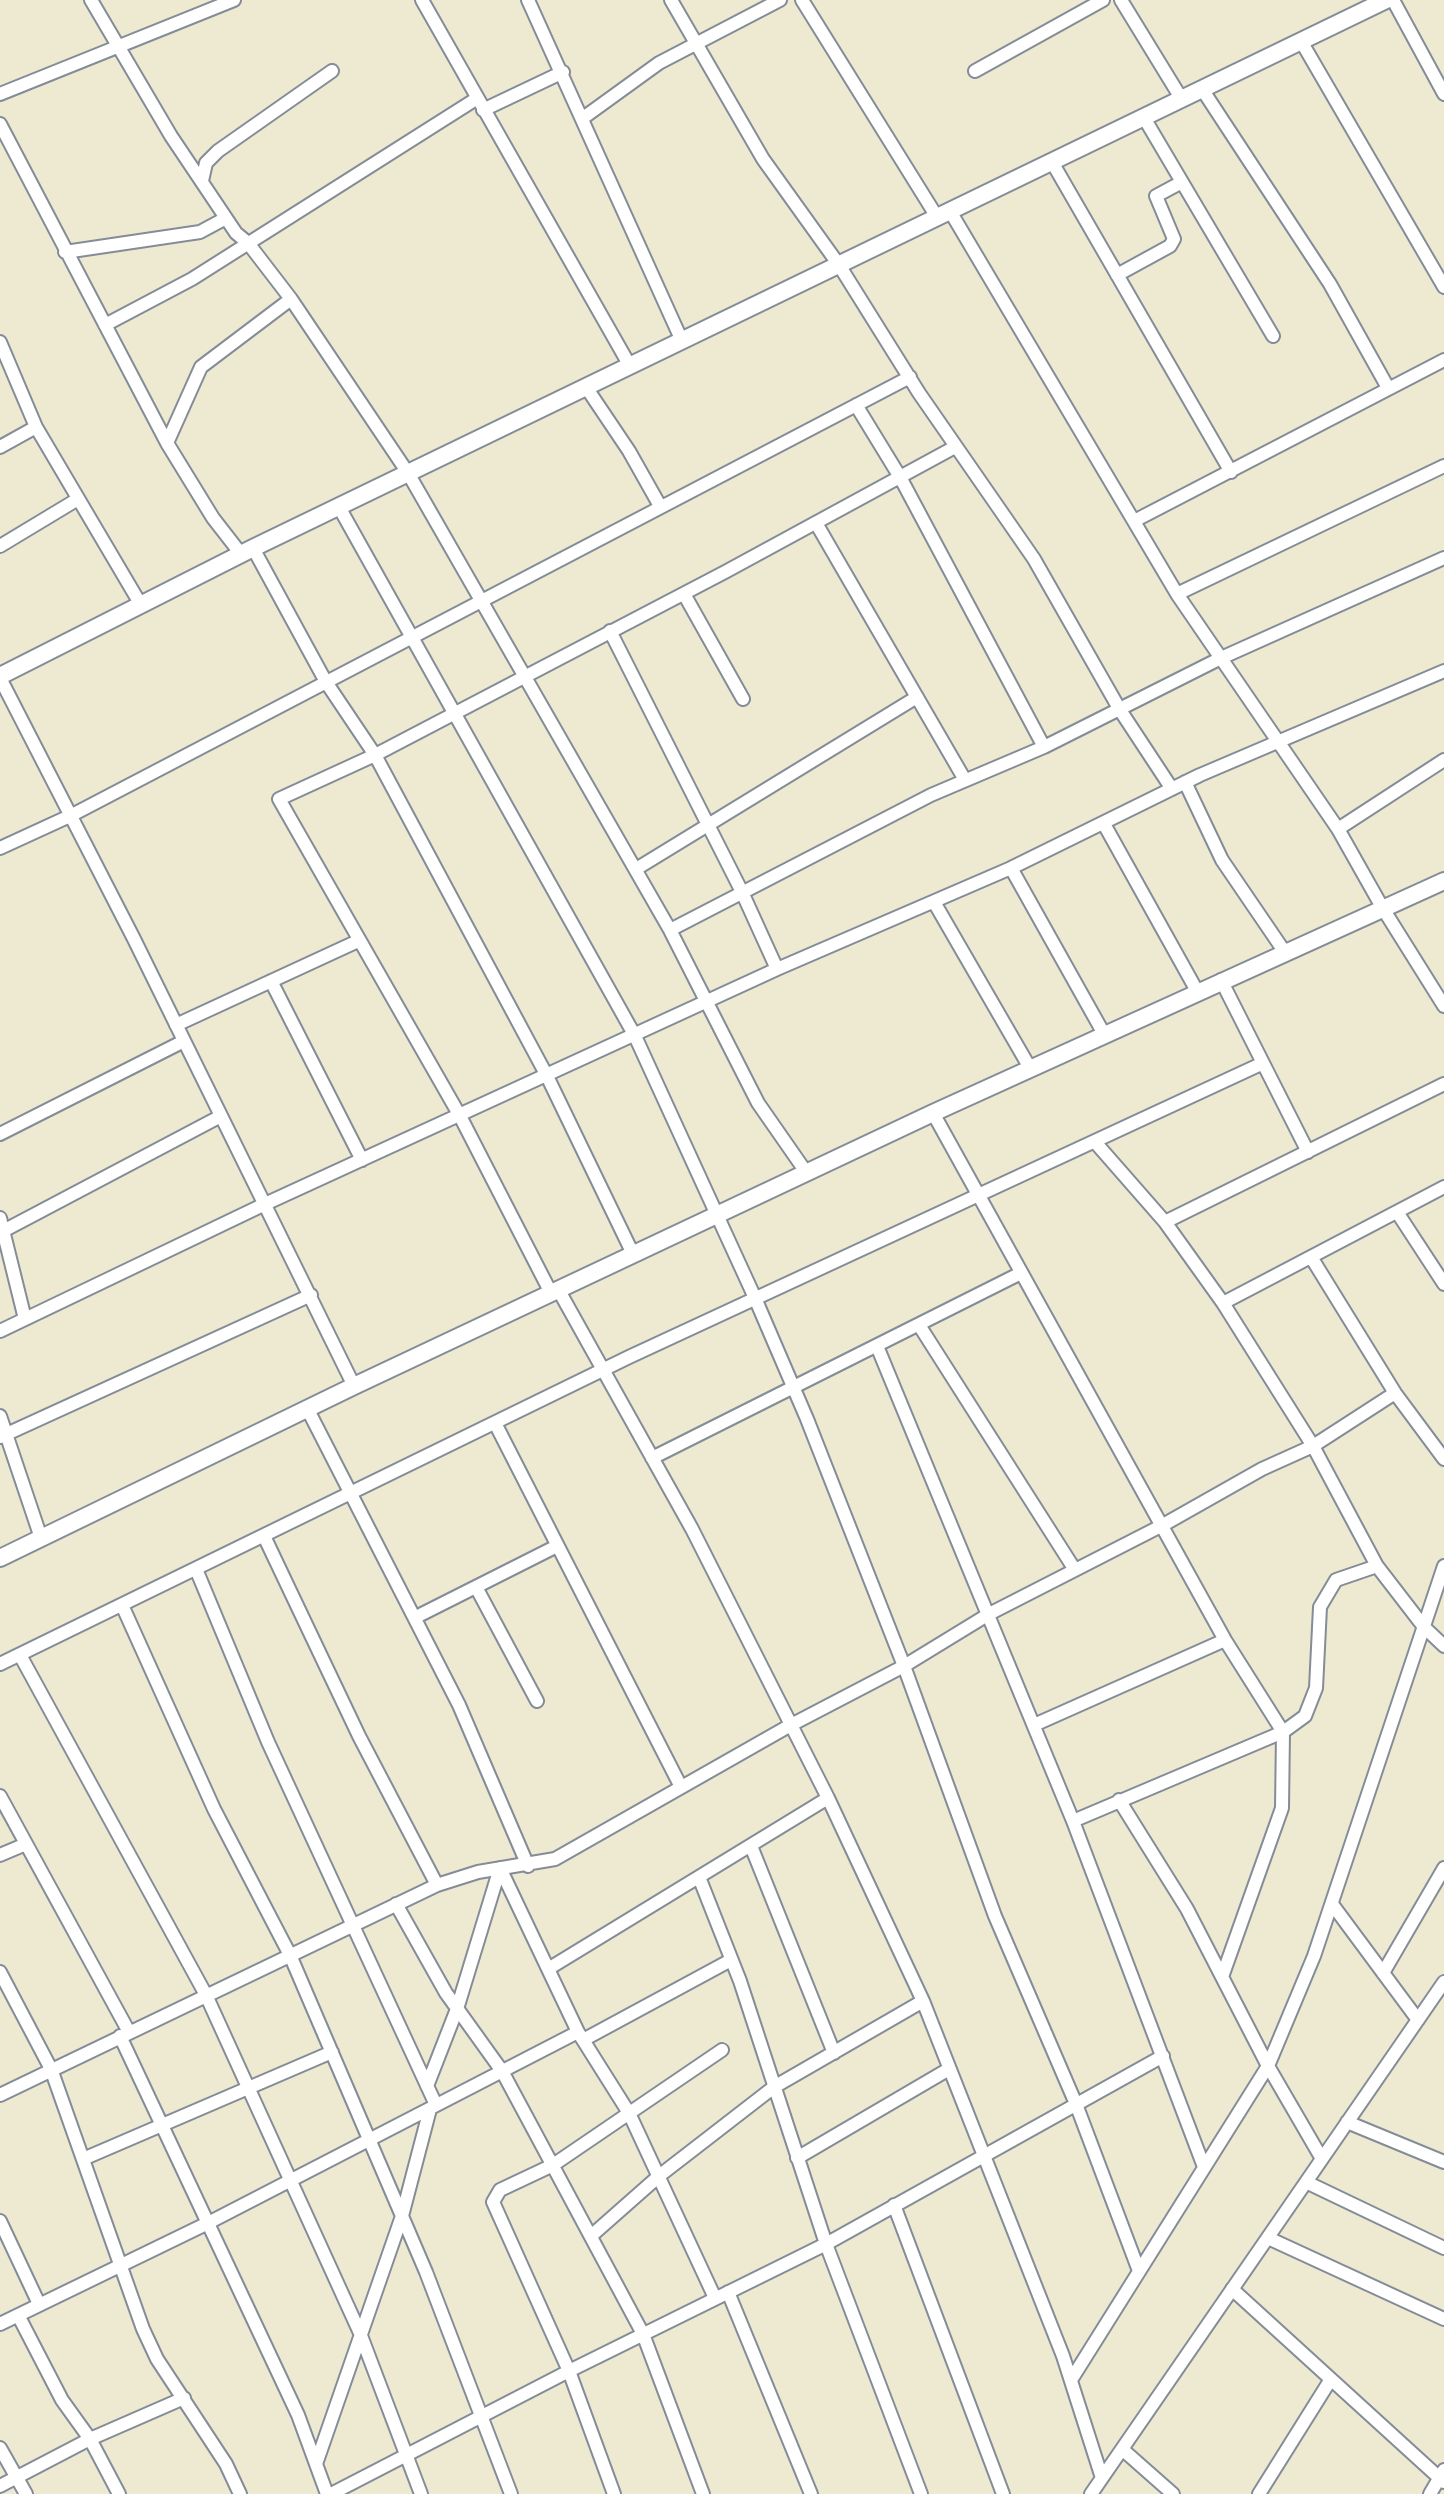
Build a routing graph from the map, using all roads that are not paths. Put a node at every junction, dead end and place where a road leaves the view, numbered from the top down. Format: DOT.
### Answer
graph roads {
  1 [pos="91,0"];
  2 [pos="234,0"];
  3 [pos="422,0"];
  4 [pos="528,0"];
  5 [pos="671,0"];
  6 [pos="780,0"];
  7 [pos="802,0"];
  8 [pos="1103,0"];
  9 [pos="1121,0"];
  10 [pos="1386,0"];
  11 [pos="1393,0"];
  12 [pos="204,5"];
  13 [pos="1301,41"];
  14 [pos="694,43"];
  15 [pos="117,47"];
  16 [pos="332,71"];
  17 [pos="975,71"];
  18 [pos="563,72"];
  19 [pos="1202,89"];
  20 [pos="0,94"];
  21 [pos="1444,94"];
  22 [pos="1181,98"];
  23 [pos="479,105"];
  24 [pos="1143,116"];
  25 [pos="583,118"];
  26 [pos="0,124"];
  27 [pos="1052,162"];
  28 [pos="202,181"];
  29 [pos="1182,182"];
  30 [pos="943,214"];
  31 [pos="226,218"];
  32 [pos="248,243"];
  33 [pos="65,252"];
  34 [pos="839,265"];
  35 [pos="1117,275"];
  36 [pos="1444,287"];
  37 [pos="291,299"];
  38 [pos="105,325"];
  39 [pos="1273,336"];
  40 [pos="682,341"];
  41 [pos="0,343"];
  42 [pos="1444,360"];
  43 [pos="630,366"];
  44 [pos="910,377"];
  45 [pos="1387,386"];
  46 [pos="586,387"];
  47 [pos="856,405"];
  48 [pos="36,427"];
  49 [pos="167,443"];
  50 [pos="0,447"];
  51 [pos="955,447"];
  52 [pos="1444,466"];
  53 [pos="1231,472"];
  54 [pos="408,473"];
  55 [pos="900,477"];
  56 [pos="78,499"];
  57 [pos="660,506"];
  58 [pos="339,507"];
  59 [pos="1136,520"];
  60 [pos="816,523"];
  61 [pos="0,546"];
  62 [pos="247,551"];
  63 [pos="1444,558"];
  64 [pos="684,594"];
  65 [pos="1177,594"];
  66 [pos="482,600"];
  67 [pos="141,605"];
  68 [pos="610,631"];
  69 [pos="412,637"];
  70 [pos="1221,658"];
  71 [pos="1444,671"];
  72 [pos="525,675"];
  73 [pos="0,677"];
  74 [pos="326,682"];
  75 [pos="917,697"];
  76 [pos="743,699"];
  77 [pos="1120,710"];
  78 [pos="453,712"];
  79 [pos="1278,743"];
  80 [pos="1044,747"];
  81 [pos="375,755"];
  82 [pos="1444,760"];
  83 [pos="965,780"];
  84 [pos="1185,782"];
  85 [pos="1172,789"];
  86 [pos="72,815"];
  87 [pos="1104,824"];
  88 [pos="709,826"];
  89 [pos="1338,829"];
  90 [pos="0,848"];
  91 [pos="1011,868"];
  92 [pos="636,869"];
  93 [pos="1444,881"];
  94 [pos="742,892"];
  95 [pos="934,902"];
  96 [pos="1382,907"];
  97 [pos="670,930"];
  98 [pos="358,941"];
  99 [pos="1284,951"];
  100 [pos="777,969"];
  101 [pos="1221,980"];
  102 [pos="271,981"];
  103 [pos="1197,991"];
  104 [pos="1443,1002"];
  105 [pos="708,1003"];
  106 [pos="176,1025"];
  107 [pos="1104,1034"];
  108 [pos="635,1036"];
  109 [pos="184,1041"];
  110 [pos="1261,1064"];
  111 [pos="1030,1068"];
  112 [pos="547,1076"];
  113 [pos="1444,1084"];
  114 [pos="933,1113"];
  115 [pos="221,1116"];
  116 [pos="460,1116"];
  117 [pos="0,1134"];
  118 [pos="1095,1142"];
  119 [pos="1308,1152"];
  120 [pos="362,1160"];
  121 [pos="806,1172"];
  122 [pos="1444,1187"];
  123 [pos="975,1195"];
  124 [pos="265,1204"];
  125 [pos="1397,1212"];
  126 [pos="717,1215"];
  127 [pos="1165,1222"];
  128 [pos="3,1224"];
  129 [pos="633,1254"];
  130 [pos="1311,1257"];
  131 [pos="1021,1273"];
  132 [pos="1444,1284"];
  133 [pos="554,1291"];
  134 [pos="311,1295"];
  135 [pos="755,1298"];
  136 [pos="1223,1303"];
  137 [pos="25,1319"];
  138 [pos="919,1325"];
  139 [pos="0,1331"];
  140 [pos="877,1346"];
  141 [pos="602,1370"];
  142 [pos="354,1386"];
  143 [pos="794,1389"];
  144 [pos="1395,1393"];
  145 [pos="308,1410"];
  146 [pos="0,1416"];
  147 [pos="495,1423"];
  148 [pos="4,1435"];
  149 [pos="1313,1446"];
  150 [pos="652,1458"];
  151 [pos="1444,1459"];
  152 [pos="351,1494"];
  153 [pos="1163,1525"];
  154 [pos="264,1536"];
  155 [pos="41,1538"];
  156 [pos="557,1546"];
  157 [pos="0,1558"];
  158 [pos="1377,1566"];
  159 [pos="1444,1566"];
  160 [pos="196,1569"];
  161 [pos="1075,1570"];
  162 [pos="476,1587"];
  163 [pos="122,1605"];
  164 [pos="989,1614"];
  165 [pos="416,1617"];
  166 [pos="1424,1627"];
  167 [pos="1225,1640"];
  168 [pos="1444,1646"];
  169 [pos="20,1655"];
  170 [pos="0,1664"];
  171 [pos="904,1666"];
  172 [pos="537,1701"];
  173 [pos="1034,1725"];
  174 [pos="789,1726"];
  175 [pos="1283,1732"];
  176 [pos="681,1787"];
  177 [pos="0,1796"];
  178 [pos="828,1798"];
  179 [pos="1119,1800"];
  180 [pos="1073,1821"];
  181 [pos="26,1844"];
  182 [pos="751,1846"];
  183 [pos="0,1855"];
  184 [pos="528,1866"];
  185 [pos="500,1868"];
  186 [pos="1444,1868"];
  187 [pos="699,1877"];
  188 [pos="437,1885"];
  189 [pos="396,1904"];
  190 [pos="1332,1904"];
  191 [pos="355,1924"];
  192 [pos="290,1955"];
  193 [pos="731,1960"];
  194 [pos="548,1969"];
  195 [pos="0,1972"];
  196 [pos="1383,1973"];
  197 [pos="1222,1977"];
  198 [pos="1444,1982"];
  199 [pos="206,1995"];
  200 [pos="923,2001"];
  201 [pos="457,2009"];
  202 [pos="1418,2020"];
  203 [pos="125,2034"];
  204 [pos="580,2036"];
  205 [pos="722,2050"];
  206 [pos="332,2052"];
  207 [pos="834,2053"];
  208 [pos="1163,2056"];
  209 [pos="1268,2066"];
  210 [pos="51,2069"];
  211 [pos="949,2069"];
  212 [pos="502,2071"];
  213 [pos="427,2086"];
  214 [pos="249,2087"];
  215 [pos="774,2087"];
  216 [pos="0,2095"];
  217 [pos="1076,2104"];
  218 [pos="433,2107"];
  219 [pos="629,2113"];
  220 [pos="1347,2122"];
  221 [pos="163,2125"];
  222 [pos="369,2140"];
  223 [pos="983,2155"];
  224 [pos="797,2158"];
  225 [pos="83,2159"];
  226 [pos="1322,2159"];
  227 [pos="1444,2162"];
  228 [pos="553,2165"];
  229 [pos="1204,2167"];
  230 [pos="659,2176"];
  231 [pos="292,2180"];
  232 [pos="1306,2182"];
  233 [pos="894,2205"];
  234 [pos="402,2216"];
  235 [pos="0,2221"];
  236 [pos="208,2223"];
  237 [pos="591,2236"];
  238 [pos="1268,2238"];
  239 [pos="826,2244"];
  240 [pos="1444,2248"];
  241 [pos="120,2264"];
  242 [pos="1139,2271"];
  243 [pos="1232,2289"];
  244 [pos="728,2292"];
  245 [pos="715,2298"];
  246 [pos="39,2304"];
  247 [pos="18,2315"];
  248 [pos="1444,2319"];
  249 [pos="0,2324"];
  250 [pos="360,2333"];
  251 [pos="643,2334"];
  252 [pos="569,2371"];
  253 [pos="1331,2379"];
  254 [pos="1071,2380"];
  255 [pos="184,2398"];
  256 [pos="483,2416"];
  257 [pos="90,2439"];
  258 [pos="0,2448"];
  259 [pos="1122,2449"];
  260 [pos="406,2454"];
  261 [pos="318,2470"];
  262 [pos="17,2477"];
  263 [pos="1442,2477"];
  264 [pos="1102,2478"];
  265 [pos="0,2486"];
  266 [pos="26,2494"];
  267 [pos="119,2494"];
  268 [pos="240,2494"];
  269 [pos="314,2494"];
  270 [pos="329,2494"];
  271 [pos="421,2494"];
  272 [pos="511,2494"];
  273 [pos="614,2494"];
  274 [pos="703,2494"];
  275 [pos="811,2494"];
  276 [pos="921,2494"];
  277 [pos="1003,2494"];
  278 [pos="1091,2494"];
  279 [pos="1173,2494"];
  280 [pos="1259,2494"];
  281 [pos="1430,2494"];
  1 -- 15 [label="street"];
  2 -- 12 [label="street"];
  3 -- 23 [label="street"];
  4 -- 18 [label="street"];
  5 -- 14 [label="street"];
  6 -- 14 [label="street"];
  7 -- 30 [label="street"];
  8 -- 17 [label="street"];
  9 -- 22 [label="street"];
  10 -- 13 [label="street"];
  11 -- 21 [label="street"];
  12 -- 15 [label="street"];
  13 -- 19 [label="street"];
  13 -- 36 [label="street"];
  14 -- 25 [label="street"];
  14 -- 34 [label="street"];
  15 -- 20 [label="street"];
  15 -- 28 [label="street"];
  16 -- 28 [label="street"];
  18 -- 23 [label="street"];
  18 -- 25 [label="street"];
  19 -- 22 [label="street"];
  19 -- 45 [label="street"];
  22 -- 24 [label="street"];
  23 -- 32 [label="street"];
  23 -- 43 [label="street"];
  24 -- 27 [label="street"];
  24 -- 29 [label="street"];
  25 -- 40 [label="street"];
  26 -- 33 [label="street"];
  27 -- 30 [label="street"];
  27 -- 35 [label="street"];
  28 -- 31 [label="street"];
  29 -- 35 [label="street"];
  29 -- 39 [label="street"];
  30 -- 34 [label="street"];
  30 -- 59 [label="street"];
  31 -- 32 [label="street"];
  31 -- 33 [label="street"];
  32 -- 37 [label="street"];
  32 -- 38 [label="street"];
  33 -- 38 [label="street"];
  34 -- 40 [label="street"];
  34 -- 44 [label="street"];
  35 -- 53 [label="street"];
  37 -- 49 [label="street"];
  37 -- 54 [label="street"];
  38 -- 49 [label="street"];
  40 -- 43 [label="street"];
  41 -- 48 [label="street"];
  42 -- 45 [label="street"];
  43 -- 46 [label="street"];
  44 -- 47 [label="street"];
  44 -- 51 [label="street"];
  45 -- 53 [label="street"];
  46 -- 54 [label="street"];
  46 -- 57 [label="street"];
  47 -- 55 [label="street"];
  47 -- 57 [label="street"];
  48 -- 50 [label="street"];
  48 -- 56 [label="street"];
  49 -- 62 [label="street"];
  51 -- 55 [label="street"];
  51 -- 77 [label="street"];
  52 -- 65 [label="street"];
  53 -- 59 [label="street"];
  54 -- 58 [label="street"];
  54 -- 66 [label="street"];
  55 -- 60 [label="street"];
  55 -- 80 [label="street"];
  56 -- 61 [label="street"];
  56 -- 67 [label="street"];
  57 -- 66 [label="street"];
  58 -- 62 [label="street"];
  58 -- 69 [label="street"];
  59 -- 65 [label="street"];
  60 -- 64 [label="street"];
  60 -- 75 [label="street"];
  62 -- 67 [label="street"];
  62 -- 74 [label="street"];
  63 -- 70 [label="street"];
  64 -- 68 [label="street"];
  64 -- 76 [label="street"];
  65 -- 70 [label="street"];
  66 -- 69 [label="street"];
  66 -- 72 [label="street"];
  67 -- 73 [label="street"];
  68 -- 72 [label="street"];
  68 -- 88 [label="street"];
  69 -- 74 [label="street"];
  69 -- 78 [label="street"];
  70 -- 77 [label="street"];
  70 -- 79 [label="street"];
  71 -- 79 [label="street"];
  72 -- 78 [label="street"];
  72 -- 92 [label="street"];
  73 -- 86 [label="street"];
  74 -- 81 [label="street"];
  74 -- 86 [label="street"];
  75 -- 83 [label="street"];
  75 -- 88 [label="street"];
  77 -- 80 [label="street"];
  77 -- 85 [label="street"];
  78 -- 81 [label="street"];
  78 -- 108 [label="street"];
  79 -- 84 [label="street"];
  79 -- 89 [label="street"];
  80 -- 83 [label="street"];
  81 -- 98 [label="street"];
  81 -- 112 [label="street"];
  82 -- 89 [label="street"];
  83 -- 94 [label="street"];
  84 -- 85 [label="street"];
  84 -- 99 [label="street"];
  85 -- 87 [label="street"];
  86 -- 90 [label="street"];
  86 -- 106 [label="street"];
  87 -- 91 [label="street"];
  87 -- 103 [label="street"];
  88 -- 92 [label="street"];
  88 -- 94 [label="street"];
  89 -- 96 [label="street"];
  91 -- 95 [label="street"];
  91 -- 107 [label="street"];
  92 -- 97 [label="street"];
  93 -- 96 [label="street"];
  94 -- 97 [label="street"];
  94 -- 100 [label="street"];
  95 -- 100 [label="street"];
  95 -- 111 [label="street"];
  96 -- 99 [label="street"];
  96 -- 104 [label="street"];
  97 -- 105 [label="street"];
  98 -- 102 [label="street"];
  98 -- 116 [label="street"];
  99 -- 101 [label="street"];
  100 -- 105 [label="street"];
  101 -- 103 [label="street"];
  101 -- 110 [label="street"];
  102 -- 106 [label="street"];
  102 -- 120 [label="street"];
  103 -- 107 [label="street"];
  105 -- 108 [label="street"];
  105 -- 121 [label="street"];
  106 -- 109 [label="street"];
  107 -- 111 [label="street"];
  108 -- 112 [label="street"];
  108 -- 126 [label="street"];
  109 -- 115 [label="street"];
  109 -- 117 [label="street"];
  110 -- 118 [label="street"];
  110 -- 119 [label="street"];
  111 -- 114 [label="street"];
  112 -- 116 [label="street"];
  112 -- 129 [label="street"];
  113 -- 119 [label="street"];
  114 -- 121 [label="street"];
  114 -- 123 [label="street"];
  115 -- 124 [label="street"];
  115 -- 128 [label="street"];
  116 -- 120 [label="street"];
  116 -- 133 [label="street"];
  118 -- 123 [label="street"];
  118 -- 127 [label="street"];
  119 -- 127 [label="street"];
  120 -- 124 [label="street"];
  121 -- 126 [label="street"];
  122 -- 125 [label="street"];
  123 -- 131 [label="street"];
  123 -- 135 [label="street"];
  124 -- 134 [label="street"];
  124 -- 137 [label="street"];
  125 -- 130 [label="street"];
  125 -- 132 [label="street"];
  126 -- 129 [label="street"];
  126 -- 135 [label="street"];
  127 -- 136 [label="street"];
  128 -- 137 [label="street"];
  129 -- 133 [label="street"];
  130 -- 136 [label="street"];
  130 -- 144 [label="street"];
  131 -- 138 [label="street"];
  131 -- 153 [label="street"];
  133 -- 141 [label="street"];
  133 -- 142 [label="street"];
  134 -- 142 [label="street"];
  134 -- 148 [label="street"];
  135 -- 141 [label="street"];
  135 -- 143 [label="street"];
  136 -- 149 [label="street"];
  137 -- 139 [label="street"];
  138 -- 140 [label="street"];
  138 -- 161 [label="street"];
  140 -- 143 [label="street"];
  140 -- 164 [label="street"];
  141 -- 147 [label="street"];
  141 -- 150 [label="street"];
  142 -- 145 [label="street"];
  143 -- 150 [label="street"];
  143 -- 171 [label="street"];
  144 -- 149 [label="street"];
  144 -- 151 [label="street"];
  145 -- 152 [label="street"];
  145 -- 155 [label="street"];
  146 -- 148 [label="street"];
  147 -- 152 [label="street"];
  147 -- 156 [label="street"];
  148 -- 155 [label="street"];
  149 -- 153 [label="street"];
  149 -- 158 [label="street"];
  150 -- 174 [label="street"];
  152 -- 154 [label="street"];
  152 -- 165 [label="street"];
  153 -- 161 [label="street"];
  153 -- 167 [label="street"];
  154 -- 160 [label="street"];
  154 -- 188 [label="street"];
  155 -- 157 [label="street"];
  156 -- 162 [label="street"];
  156 -- 176 [label="street"];
  158 -- 166 [label="street"];
  158 -- 175 [label="street"];
  159 -- 166 [label="street"];
  160 -- 163 [label="street"];
  160 -- 191 [label="street"];
  161 -- 164 [label="street"];
  162 -- 165 [label="street"];
  162 -- 172 [label="street"];
  163 -- 169 [label="street"];
  163 -- 192 [label="street"];
  164 -- 171 [label="street"];
  164 -- 173 [label="street"];
  165 -- 184 [label="street"];
  166 -- 168 [label="street"];
  166 -- 190 [label="street"];
  167 -- 173 [label="street"];
  167 -- 175 [label="street"];
  169 -- 170 [label="street"];
  169 -- 199 [label="street"];
  171 -- 174 [label="street"];
  171 -- 217 [label="street"];
  173 -- 180 [label="street"];
  174 -- 176 [label="street"];
  174 -- 178 [label="street"];
  175 -- 179 [label="street"];
  175 -- 197 [label="street"];
  176 -- 184 [label="street"];
  177 -- 181 [label="street"];
  178 -- 182 [label="street"];
  178 -- 200 [label="street"];
  179 -- 180 [label="street"];
  179 -- 197 [label="street"];
  180 -- 208 [label="street"];
  181 -- 183 [label="street"];
  181 -- 203 [label="street"];
  182 -- 187 [label="street"];
  182 -- 207 [label="street"];
  184 -- 185 [label="street"];
  185 -- 188 [label="street"];
  185 -- 194 [label="street"];
  185 -- 201 [label="street"];
  186 -- 196 [label="street"];
  187 -- 193 [label="street"];
  187 -- 194 [label="street"];
  188 -- 189 [label="street"];
  189 -- 191 [label="street"];
  189 -- 201 [label="street"];
  190 -- 196 [label="street"];
  190 -- 209 [label="street"];
  191 -- 192 [label="street"];
  191 -- 213 [label="street"];
  192 -- 199 [label="street"];
  192 -- 206 [label="street"];
  193 -- 204 [label="street"];
  193 -- 215 [label="street"];
  194 -- 204 [label="street"];
  195 -- 210 [label="street"];
  196 -- 202 [label="street"];
  197 -- 209 [label="street"];
  198 -- 202 [label="street"];
  199 -- 203 [label="street"];
  199 -- 214 [label="street"];
  200 -- 207 [label="street"];
  200 -- 211 [label="street"];
  201 -- 212 [label="street"];
  201 -- 213 [label="street"];
  202 -- 220 [label="street"];
  203 -- 210 [label="street"];
  203 -- 221 [label="street"];
  204 -- 212 [label="street"];
  204 -- 219 [label="street"];
  205 -- 219 [label="street"];
  206 -- 214 [label="street"];
  206 -- 222 [label="street"];
  207 -- 215 [label="street"];
  208 -- 217 [label="street"];
  208 -- 229 [label="street"];
  209 -- 226 [label="street"];
  209 -- 229 [label="street"];
  210 -- 216 [label="street"];
  210 -- 225 [label="street"];
  211 -- 223 [label="street"];
  211 -- 224 [label="street"];
  212 -- 218 [label="street"];
  212 -- 228 [label="street"];
  213 -- 218 [label="street"];
  214 -- 221 [label="street"];
  214 -- 231 [label="street"];
  215 -- 224 [label="street"];
  215 -- 230 [label="street"];
  217 -- 223 [label="street"];
  217 -- 242 [label="street"];
  218 -- 222 [label="street"];
  218 -- 234 [label="street"];
  219 -- 228 [label="street"];
  219 -- 230 [label="street"];
  220 -- 226 [label="street"];
  220 -- 227 [label="street"];
  221 -- 225 [label="street"];
  221 -- 236 [label="street"];
  222 -- 231 [label="street"];
  222 -- 234 [label="street"];
  223 -- 233 [label="street"];
  223 -- 254 [label="street"];
  224 -- 239 [label="street"];
  225 -- 241 [label="street"];
  226 -- 232 [label="street"];
  228 -- 237 [label="street"];
  228 -- 252 [label="street"];
  229 -- 242 [label="street"];
  230 -- 237 [label="street"];
  230 -- 245 [label="street"];
  231 -- 236 [label="street"];
  231 -- 250 [label="street"];
  232 -- 238 [label="street"];
  232 -- 240 [label="street"];
  233 -- 239 [label="street"];
  233 -- 277 [label="street"];
  234 -- 250 [label="street"];
  234 -- 256 [label="street"];
  235 -- 246 [label="street"];
  236 -- 241 [label="street"];
  236 -- 261 [label="street"];
  237 -- 251 [label="street"];
  238 -- 243 [label="street"];
  238 -- 248 [label="street"];
  239 -- 244 [label="street"];
  239 -- 276 [label="street"];
  241 -- 246 [label="street"];
  241 -- 255 [label="street"];
  242 -- 254 [label="street"];
  243 -- 253 [label="street"];
  243 -- 259 [label="street"];
  244 -- 245 [label="street"];
  244 -- 275 [label="street"];
  245 -- 251 [label="street"];
  246 -- 247 [label="street"];
  247 -- 249 [label="street"];
  247 -- 257 [label="street"];
  250 -- 260 [label="street"];
  250 -- 261 [label="street"];
  251 -- 252 [label="street"];
  251 -- 274 [label="street"];
  252 -- 256 [label="street"];
  252 -- 273 [label="street"];
  253 -- 263 [label="street"];
  253 -- 280 [label="street"];
  254 -- 264 [label="street"];
  255 -- 257 [label="street"];
  255 -- 268 [label="street"];
  256 -- 260 [label="street"];
  256 -- 272 [label="street"];
  257 -- 262 [label="street"];
  257 -- 267 [label="street"];
  258 -- 262 [label="street"];
  259 -- 264 [label="street"];
  259 -- 279 [label="street"];
  260 -- 270 [label="street"];
  260 -- 271 [label="street"];
  261 -- 269 [label="street"];
  261 -- 270 [label="street"];
  262 -- 265 [label="street"];
  262 -- 266 [label="street"];
  263 -- 281 [label="street"];
  264 -- 278 [label="street"];
}
